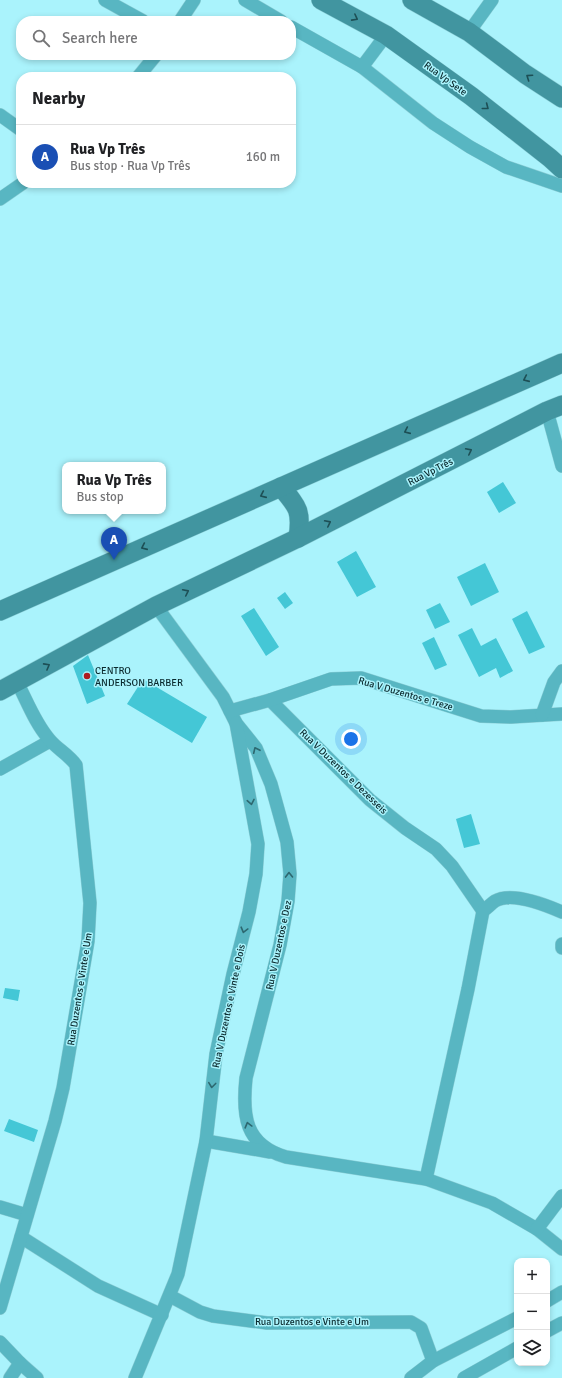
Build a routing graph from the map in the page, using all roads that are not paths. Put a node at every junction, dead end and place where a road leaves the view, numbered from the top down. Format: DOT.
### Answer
graph roads {
  1 [pos="105,0"];
  2 [pos="194,0"];
  3 [pos="245,0"];
  4 [pos="321,0"];
  5 [pos="412,0"];
  6 [pos="492,0"];
  7 [pos="134,16"];
  8 [pos="183,16"];
  9 [pos="272,16"];
  10 [pos="296,30"];
  11 [pos="469,32"];
  12 [pos="386,35"];
  13 [pos="152,60"];
  14 [pos="362,68"];
  15 [pos="142,72"];
  16 [pos="562,98"];
  17 [pos="0,115"];
  18 [pos="16,126"];
  19 [pos="562,169"];
  20 [pos="562,186"];
  21 [pos="16,188"];
  22 [pos="0,199"];
  23 [pos="562,363"];
  24 [pos="554,408"];
  25 [pos="562,466"];
  26 [pos="281,487"];
  27 [pos="298,538"];
  28 [pos="156,606"];
  29 [pos="0,611"];
  30 [pos="562,671"];
  31 [pos="17,682"];
  32 [pos="0,691"];
  33 [pos="270,700"];
  34 [pos="562,714"];
  35 [pos="542,715"];
  36 [pos="233,717"];
  37 [pos="50,741"];
  38 [pos="0,769"];
  39 [pos="483,911"];
  40 [pos="562,912"];
  41 [pos="562,944"];
  42 [pos="562,948"];
  43 [pos="206,1141"];
  44 [pos="273,1153"];
  45 [pos="426,1179"];
  46 [pos="562,1196"];
  47 [pos="0,1207"];
  48 [pos="27,1214"];
  49 [pos="537,1229"];
  50 [pos="21,1237"];
  51 [pos="562,1249"];
  52 [pos="562,1292"];
  53 [pos="170,1296"];
  54 [pos="550,1299"];
  55 [pos="0,1308"];
  56 [pos="162,1315"];
  57 [pos="514,1320"];
  58 [pos="562,1323"];
  59 [pos="549,1330"];
  60 [pos="0,1342"];
  61 [pos="514,1350"];
  62 [pos="433,1361"];
  63 [pos="20,1363"];
  64 [pos="10,1378"];
  65 [pos="37,1378"];
  66 [pos="135,1378"];
  67 [pos="410,1378"];
  68 [pos="464,1378"];
  1 -- 7 [label="street"];
  2 -- 8 [label="street"];
  3 -- 9 [label="street"];
  4 -- 12 [label="main road, Rua Vp Sete, one-way"];
  5 -- 11 [label="main road"];
  6 -- 11 [label="street"];
  10 -- 14 [label="street"];
  16 -- 11 [label="main road, one-way"];
  12 -- 14 [label="street"];
  12 -- 19 [label="main road, Rua Vp Sete, one-way"];
  13 -- 15 [label="street"];
  14 -- 20 [label="street"];
  17 -- 18 [label="street"];
  21 -- 22 [label="street"];
  23 -- 26 [label="main road, one-way"];
  24 -- 25 [label="street"];
  27 -- 24 [label="main road, Rua Vp Três, one-way"];
  26 -- 27 [label="main road"];
  26 -- 29 [label="main road, one-way"];
  28 -- 27 [label="main road, Rua Vp Três, one-way"];
  31 -- 28 [label="main road, Rua Vp Três, one-way"];
  28 -- 36 [label="street, Rua V Duzentos e Dez"];
  30 -- 35 [label="street"];
  31 -- 32 [label="main road, Rua Vp Três"];
  31 -- 37 [label="street, Rua Duzentos e Vinte e Um"];
  33 -- 35 [label="street, Rua V Duzentos e Treze"];
  33 -- 36 [label="street, Rua V Duzentos e Treze"];
  33 -- 39 [label="street, Rua V Duzentos e Dezesseis"];
  34 -- 35 [label="street, Rua V Duzentos e Treze"];
  36 -- 43 [label="street, Rua V Duzentos e Vinte e Dois, one-way"];
  44 -- 36 [label="street, Rua V Duzentos e Dez, one-way"];
  37 -- 38 [label="street"];
  37 -- 48 [label="street, Rua Duzentos e Vinte e Um"];
  39 -- 40 [label="street"];
  39 -- 45 [label="street"];
  41 -- 42 [label="street"];
  43 -- 44 [label="street"];
  43 -- 53 [label="street, Rua V Duzentos e Vinte e Dois"];
  44 -- 45 [label="street, Rua V Duzentos e Dez"];
  45 -- 49 [label="street, Rua V Duzentos e Dez"];
  46 -- 49 [label="street"];
  47 -- 48 [label="street"];
  48 -- 50 [label="street, Rua Duzentos e Vinte e Um"];
  49 -- 51 [label="street, Rua V Duzentos e Dez"];
  50 -- 55 [label="street, Rua Duzentos e Vinte e Um"];
  50 -- 56 [label="street"];
  52 -- 54 [label="street"];
  53 -- 56 [label="street, Rua V Duzentos e Vinte e Dois"];
  53 -- 62 [label="street, Rua Duzentos e Vinte e Um"];
  56 -- 66 [label="street, Rua V Duzentos e Vinte e Dois"];
  57 -- 62 [label="street"];
  58 -- 59 [label="street"];
  60 -- 63 [label="street"];
  61 -- 68 [label="street"];
  62 -- 67 [label="street"];
  63 -- 64 [label="street"];
  63 -- 65 [label="street"];
}
